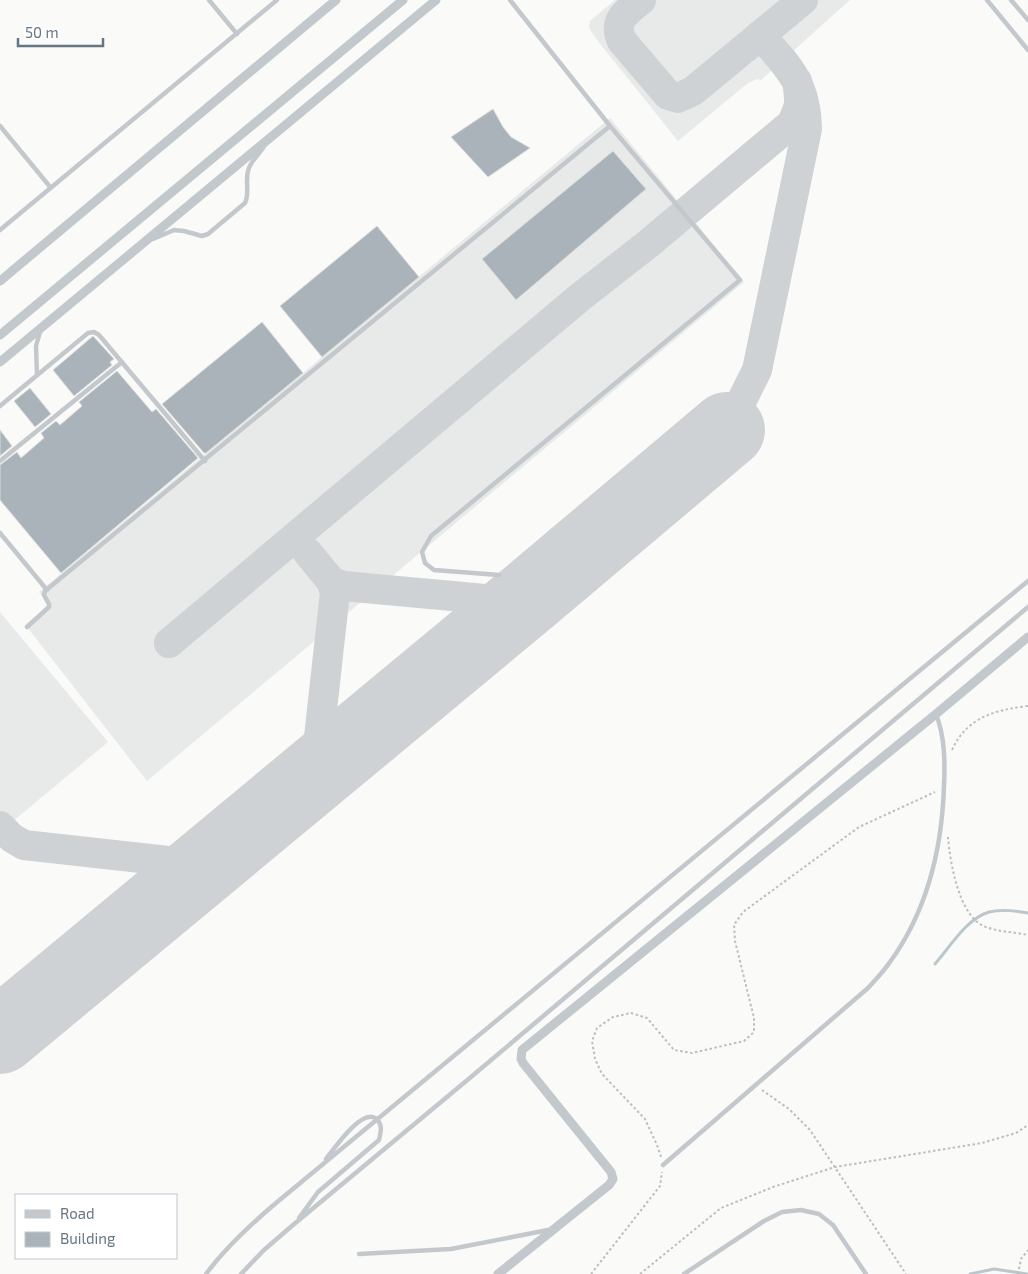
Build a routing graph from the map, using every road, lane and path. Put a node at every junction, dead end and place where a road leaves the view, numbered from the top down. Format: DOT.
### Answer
graph roads {
  1 [pos="209,0"];
  2 [pos="277,0"];
  3 [pos="336,0"];
  4 [pos="402,0"];
  5 [pos="436,0"];
  6 [pos="510,0"];
  7 [pos="986,0"];
  8 [pos="1011,0"];
  9 [pos="1028,20"];
  10 [pos="237,34"];
  11 [pos="1028,50"];
  12 [pos="0,126"];
  13 [pos="610,126"];
  14 [pos="274,134"];
  15 [pos="51,188"];
  16 [pos="0,230"];
  17 [pos="140,245"];
  18 [pos="0,281"];
  19 [pos="44,325"];
  20 [pos="0,335"];
  21 [pos="0,362"];
  22 [pos="122,362"];
  23 [pos="37,375"];
  24 [pos="0,406"];
  25 [pos="0,461"];
  26 [pos="205,461"];
  27 [pos="0,533"];
  28 [pos="499,575"];
  29 [pos="1028,580"];
  30 [pos="47,590"];
  31 [pos="1028,607"];
  32 [pos="27,627"];
  33 [pos="1028,637"];
  34 [pos="1028,706"];
  35 [pos="936,714"];
  36 [pos="945,765"];
  37 [pos="944,788"];
  38 [pos="948,836"];
  39 [pos="1028,935"];
  40 [pos="756,1086"];
  41 [pos="377,1119"];
  42 [pos="1028,1125"];
  43 [pos="663,1166"];
  44 [pos="320,1167"];
  45 [pos="835,1167"];
  46 [pos="293,1225"];
  47 [pos="554,1229"];
  48 [pos="1028,1250"];
  49 [pos="360,1254"];
  50 [pos="206,1274"];
  51 [pos="241,1274"];
  52 [pos="498,1274"];
  53 [pos="591,1274"];
  54 [pos="640,1274"];
  55 [pos="684,1274"];
  56 [pos="866,1274"];
  57 [pos="906,1274"];
  58 [pos="1018,1274"];
  1 -- 10 [label="lane"];
  2 -- 10 [label="lane"];
  3 -- 18 [label="street"];
  4 -- 20 [label="street"];
  5 -- 14 [label="street"];
  6 -- 13 [label="lane"];
  7 -- 11 [label="lane"];
  8 -- 9 [label="lane"];
  10 -- 15 [label="lane"];
  12 -- 15 [label="lane"];
  13 -- 26 [label="lane"];
  13 -- 28 [label="lane"];
  14 -- 17 [label="street"];
  14 -- 17 [label="lane"];
  15 -- 16 [label="lane"];
  17 -- 19 [label="street"];
  19 -- 21 [label="street"];
  19 -- 23 [label="lane"];
  22 -- 23 [label="lane"];
  22 -- 25 [label="lane"];
  22 -- 26 [label="lane"];
  23 -- 24 [label="lane"];
  26 -- 30 [label="lane"];
  27 -- 30 [label="lane"];
  29 -- 41 [label="lane"];
  30 -- 32 [label="lane"];
  31 -- 46 [label="lane"];
  33 -- 35 [label="street"];
  34 -- 36 [label="path"];
  35 -- 36 [label="lane"];
  35 -- 47 [label="street"];
  36 -- 37 [label="lane"];
  37 -- 40 [label="lane"];
  37 -- 43 [label="path"];
  38 -- 39 [label="path"];
  40 -- 43 [label="lane"];
  40 -- 45 [label="path"];
  41 -- 44 [label="lane"];
  41 -- 44 [label="lane"];
  41 -- 46 [label="lane"];
  42 -- 45 [label="path"];
  43 -- 53 [label="path"];
  44 -- 50 [label="lane"];
  45 -- 54 [label="path"];
  45 -- 57 [label="path"];
  46 -- 51 [label="lane"];
  47 -- 49 [label="lane"];
  47 -- 52 [label="street"];
  48 -- 58 [label="path"];
  55 -- 56 [label="lane"];
}
